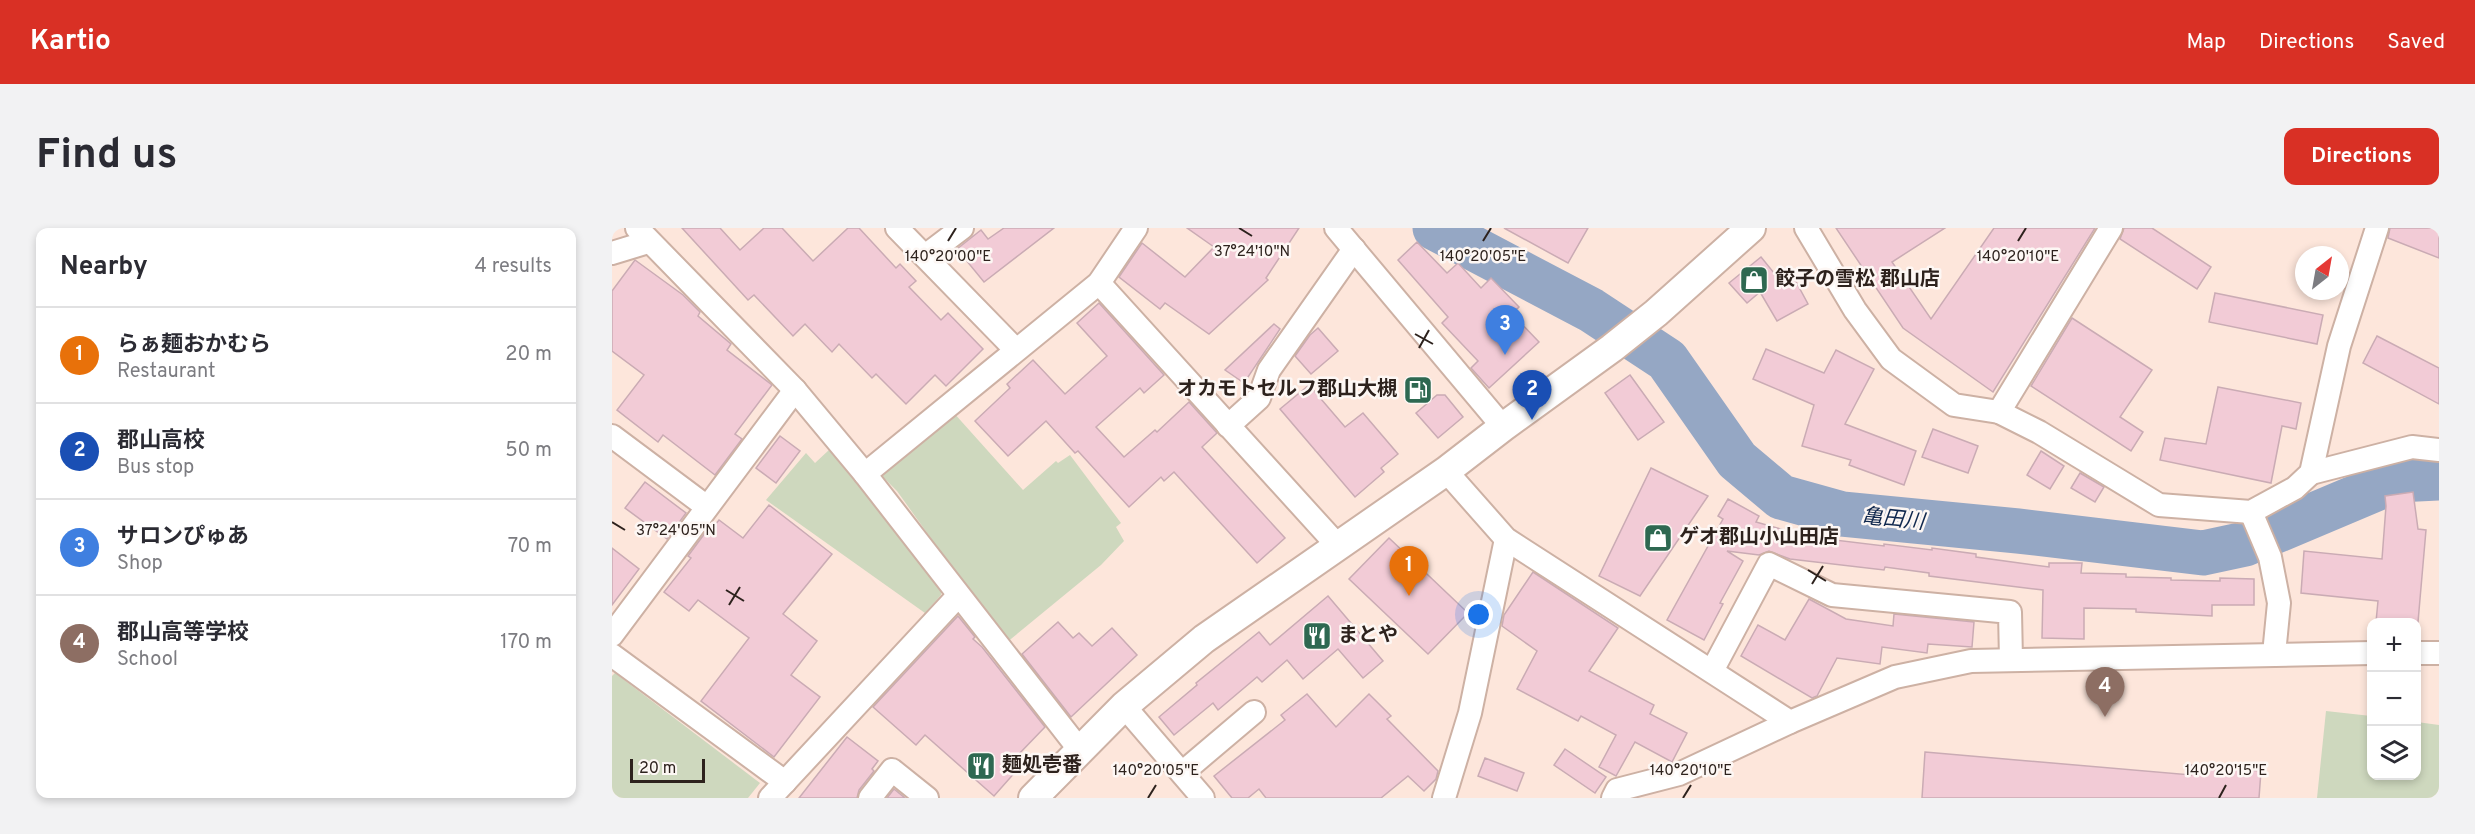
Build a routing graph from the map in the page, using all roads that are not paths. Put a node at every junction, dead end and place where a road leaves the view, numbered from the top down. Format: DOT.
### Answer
graph roads {
  1 [pos="897,228"];
  2 [pos="962,228"];
  3 [pos="1136,228"];
  4 [pos="1336,228"];
  5 [pos="1751,228"];
  6 [pos="1806,228"];
  7 [pos="2110,228"];
  8 [pos="2377,228"];
  9 [pos="642,235"];
  10 [pos="1354,249"];
  11 [pos="612,253"];
  12 [pos="925,256"];
  13 [pos="1099,283"];
  14 [pos="1016,350"];
  15 [pos="795,390"];
  16 [pos="1999,412"];
  17 [pos="1228,426"];
  18 [pos="1503,427"];
  19 [pos="612,436"];
  20 [pos="2439,450"];
  21 [pos="1446,471"];
  22 [pos="2311,473"];
  23 [pos="865,474"];
  24 [pos="707,507"];
  25 [pos="2252,513"];
  26 [pos="1506,539"];
  27 [pos="1338,546"];
  28 [pos="958,596"];
  29 [pos="612,635"];
  30 [pos="2439,652"];
  31 [pos="2367,653"];
  32 [pos="2421,653"];
  33 [pos="2274,654"];
  34 [pos="612,655"];
  35 [pos="2011,660"];
  36 [pos="1712,671"];
  37 [pos="1124,706"];
  38 [pos="1254,712"];
  39 [pos="1790,722"];
  40 [pos="1079,749"];
  41 [pos="1182,773"];
  42 [pos="777,790"];
  43 [pos="870,798"];
  44 [pos="927,798"];
  45 [pos="1033,798"];
  46 [pos="1203,798"];
  47 [pos="1444,798"];
  48 [pos="1613,798"];
  1 -- 12 [label="street"];
  2 -- 12 [label="street"];
  3 -- 13 [label="street"];
  4 -- 10 [label="street"];
  5 -- 18 [label="street"];
  6 -- 16 [label="street"];
  7 -- 16 [label="street"];
  8 -- 22 [label="street"];
  9 -- 11 [label="street"];
  9 -- 15 [label="street"];
  10 -- 17 [label="street"];
  10 -- 18 [label="street"];
  12 -- 14 [label="street"];
  13 -- 14 [label="street"];
  13 -- 17 [label="street"];
  14 -- 23 [label="street"];
  15 -- 23 [label="street"];
  15 -- 24 [label="street"];
  16 -- 25 [label="street"];
  17 -- 27 [label="street"];
  18 -- 21 [label="street"];
  19 -- 24 [label="street"];
  20 -- 22 [label="street"];
  21 -- 26 [label="street"];
  21 -- 27 [label="street"];
  22 -- 25 [label="street"];
  23 -- 28 [label="street"];
  24 -- 29 [label="street"];
  25 -- 33 [label="street"];
  26 -- 36 [label="street"];
  26 -- 47 [label="street"];
  27 -- 37 [label="street"];
  28 -- 40 [label="street"];
  28 -- 42 [label="street"];
  30 -- 32 [label="street"];
  31 -- 33 [label="street"];
  33 -- 35 [label="street"];
  34 -- 42 [label="street"];
  35 -- 36 [label="street"];
  35 -- 39 [label="street"];
  36 -- 39 [label="street"];
  37 -- 40 [label="street"];
  37 -- 41 [label="street"];
  38 -- 41 [label="street"];
  39 -- 48 [label="street"];
  40 -- 45 [label="street"];
  41 -- 46 [label="street"];
  43 -- 44 [label="street"];
}
